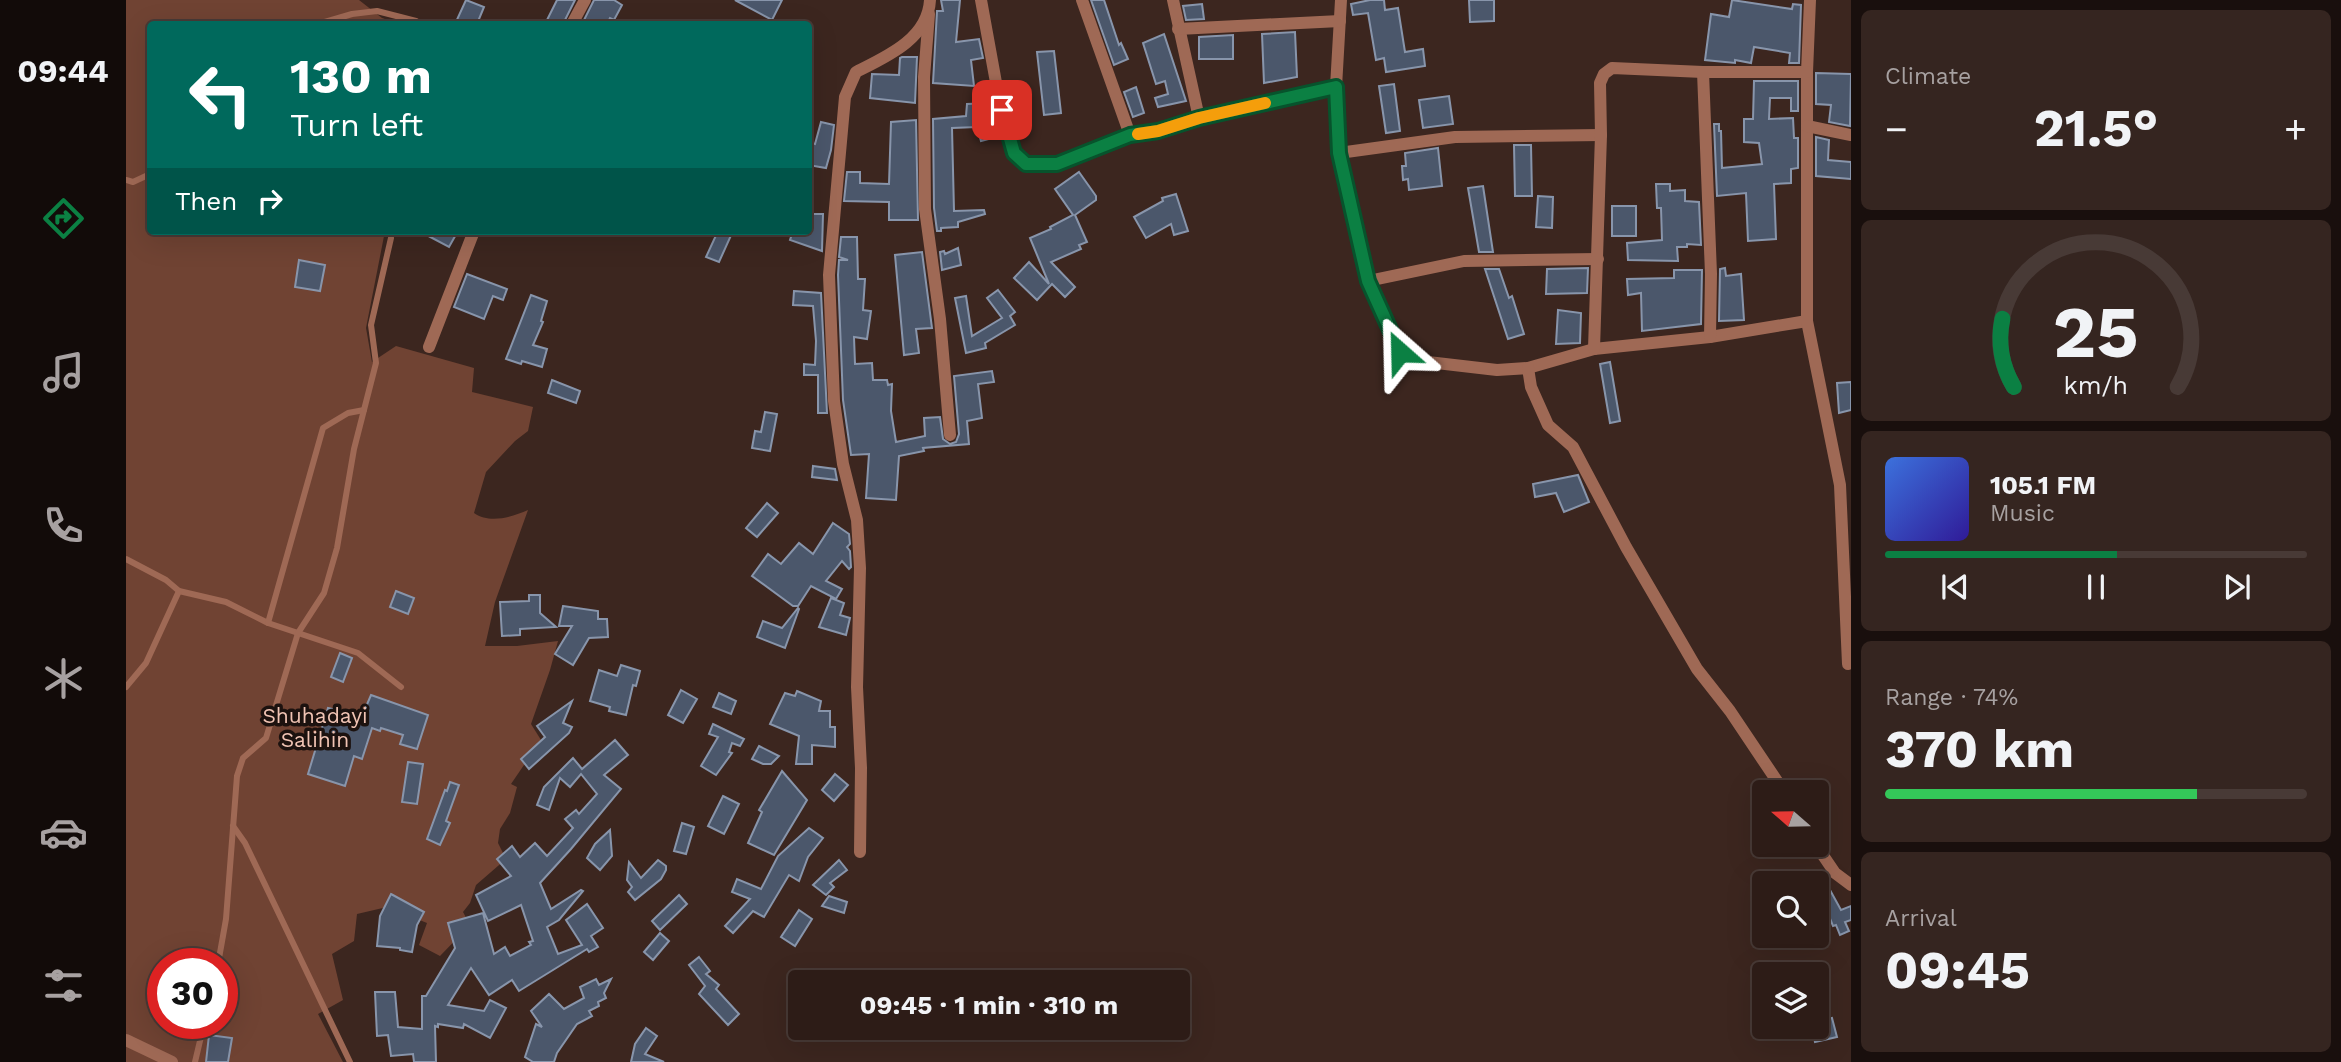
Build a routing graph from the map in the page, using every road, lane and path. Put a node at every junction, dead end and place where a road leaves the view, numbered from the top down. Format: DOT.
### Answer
graph roads {
  1 [pos="585,0"];
  2 [pos="981,0"];
  3 [pos="1082,0"];
  4 [pos="1172,0"];
  5 [pos="1341,0"];
  6 [pos="1810,0"];
  7 [pos="930,5"];
  8 [pos="1340,20"];
  9 [pos="327,21"];
  10 [pos="416,21"];
  11 [pos="574,21"];
  12 [pos="1178,29"];
  13 [pos="1703,72"];
  14 [pos="1807,72"];
  15 [pos="1336,87"];
  16 [pos="1199,118"];
  17 [pos="1807,126"];
  18 [pos="1130,135"];
  19 [pos="1601,135"];
  20 [pos="1851,135"];
  21 [pos="1339,153"];
  22 [pos="147,175"];
  23 [pos="126,180"];
  24 [pos="472,235"];
  25 [pos="391,238"];
  26 [pos="1598,259"];
  27 [pos="1368,281"];
  28 [pos="1807,321"];
  29 [pos="1710,337"];
  30 [pos="429,347"];
  31 [pos="1594,349"];
  32 [pos="1528,368"];
  33 [pos="364,410"];
  34 [pos="950,435"];
  35 [pos="126,558"];
  36 [pos="178,591"];
  37 [pos="268,623"];
  38 [pos="298,633"];
  39 [pos="1848,664"];
  40 [pos="126,687"];
  41 [pos="401,687"];
  42 [pos="1776,780"];
  43 [pos="233,826"];
  44 [pos="860,852"];
  45 [pos="1825,858"];
  46 [pos="1851,885"];
  47 [pos="221,948"];
  48 [pos="200,1039"];
  49 [pos="126,1040"];
  50 [pos="172,1062"];
  51 [pos="195,1062"];
  52 [pos="350,1062"];
  1 -- 11 [label="street"];
  2 -- 18 [label="street"];
  3 -- 18 [label="street"];
  4 -- 12 [label="street"];
  5 -- 8 [label="street"];
  6 -- 14 [label="street"];
  7 -- 34 [label="street"];
  7 -- 44 [label="street"];
  8 -- 12 [label="street"];
  8 -- 15 [label="street"];
  9 -- 10 [label="lane"];
  12 -- 16 [label="street"];
  13 -- 14 [label="street"];
  13 -- 19 [label="street"];
  13 -- 29 [label="street"];
  14 -- 17 [label="street"];
  15 -- 16 [label="street"];
  15 -- 21 [label="street"];
  16 -- 18 [label="street"];
  17 -- 20 [label="street"];
  17 -- 28 [label="street"];
  19 -- 21 [label="street"];
  19 -- 26 [label="street"];
  21 -- 27 [label="street"];
  22 -- 23 [label="lane"];
  24 -- 30 [label="street"];
  25 -- 33 [label="lane"];
  26 -- 27 [label="street"];
  26 -- 31 [label="street"];
  27 -- 32 [label="street"];
  28 -- 29 [label="street"];
  28 -- 39 [label="street"];
  29 -- 31 [label="street"];
  31 -- 32 [label="street"];
  32 -- 42 [label="street"];
  33 -- 37 [label="lane"];
  33 -- 38 [label="lane"];
  35 -- 36 [label="lane"];
  36 -- 37 [label="lane"];
  36 -- 40 [label="lane"];
  37 -- 38 [label="lane"];
  38 -- 41 [label="lane"];
  38 -- 43 [label="lane"];
  43 -- 47 [label="lane"];
  43 -- 52 [label="lane"];
  45 -- 46 [label="street"];
  48 -- 51 [label="lane"];
  49 -- 50 [label="street"];
}
